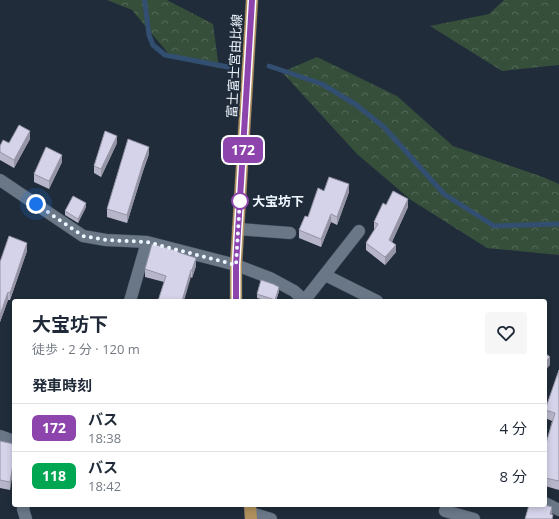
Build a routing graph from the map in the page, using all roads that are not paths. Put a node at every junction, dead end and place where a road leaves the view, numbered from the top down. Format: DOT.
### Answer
graph roads {
  1 [pos="252,0"];
  2 [pos="0,180"];
  3 [pos="238,229"];
  4 [pos="359,231"];
  5 [pos="290,233"];
  6 [pos="147,242"];
  7 [pos="236,265"];
  8 [pos="324,275"];
  9 [pos="131,299"];
  10 [pos="236,299"];
  11 [pos="303,299"];
  12 [pos="306,299"];
  13 [pos="373,299"];
  14 [pos="0,436"];
  15 [pos="12,440"];
  16 [pos="547,504"];
  17 [pos="24,507"];
  18 [pos="559,510"];
  19 [pos="251,512"];
  20 [pos="445,512"];
  21 [pos="26,519"];
  22 [pos="271,519"];
  23 [pos="474,519"];
  1 -- 3 [label="main road, 富士富士宮由比線"];
  2 -- 6 [label="street"];
  3 -- 5 [label="street"];
  3 -- 7 [label="main road, 富士富士宮由比線"];
  4 -- 8 [label="street"];
  6 -- 7 [label="street"];
  6 -- 9 [label="street"];
  7 -- 10 [label="main road, 富士富士宮由比線"];
  7 -- 11 [label="street"];
  8 -- 12 [label="street"];
  8 -- 13 [label="street"];
  14 -- 15 [label="street"];
  16 -- 18 [label="street"];
  17 -- 21 [label="street"];
  19 -- 22 [label="street"];
  20 -- 23 [label="street"];
}
